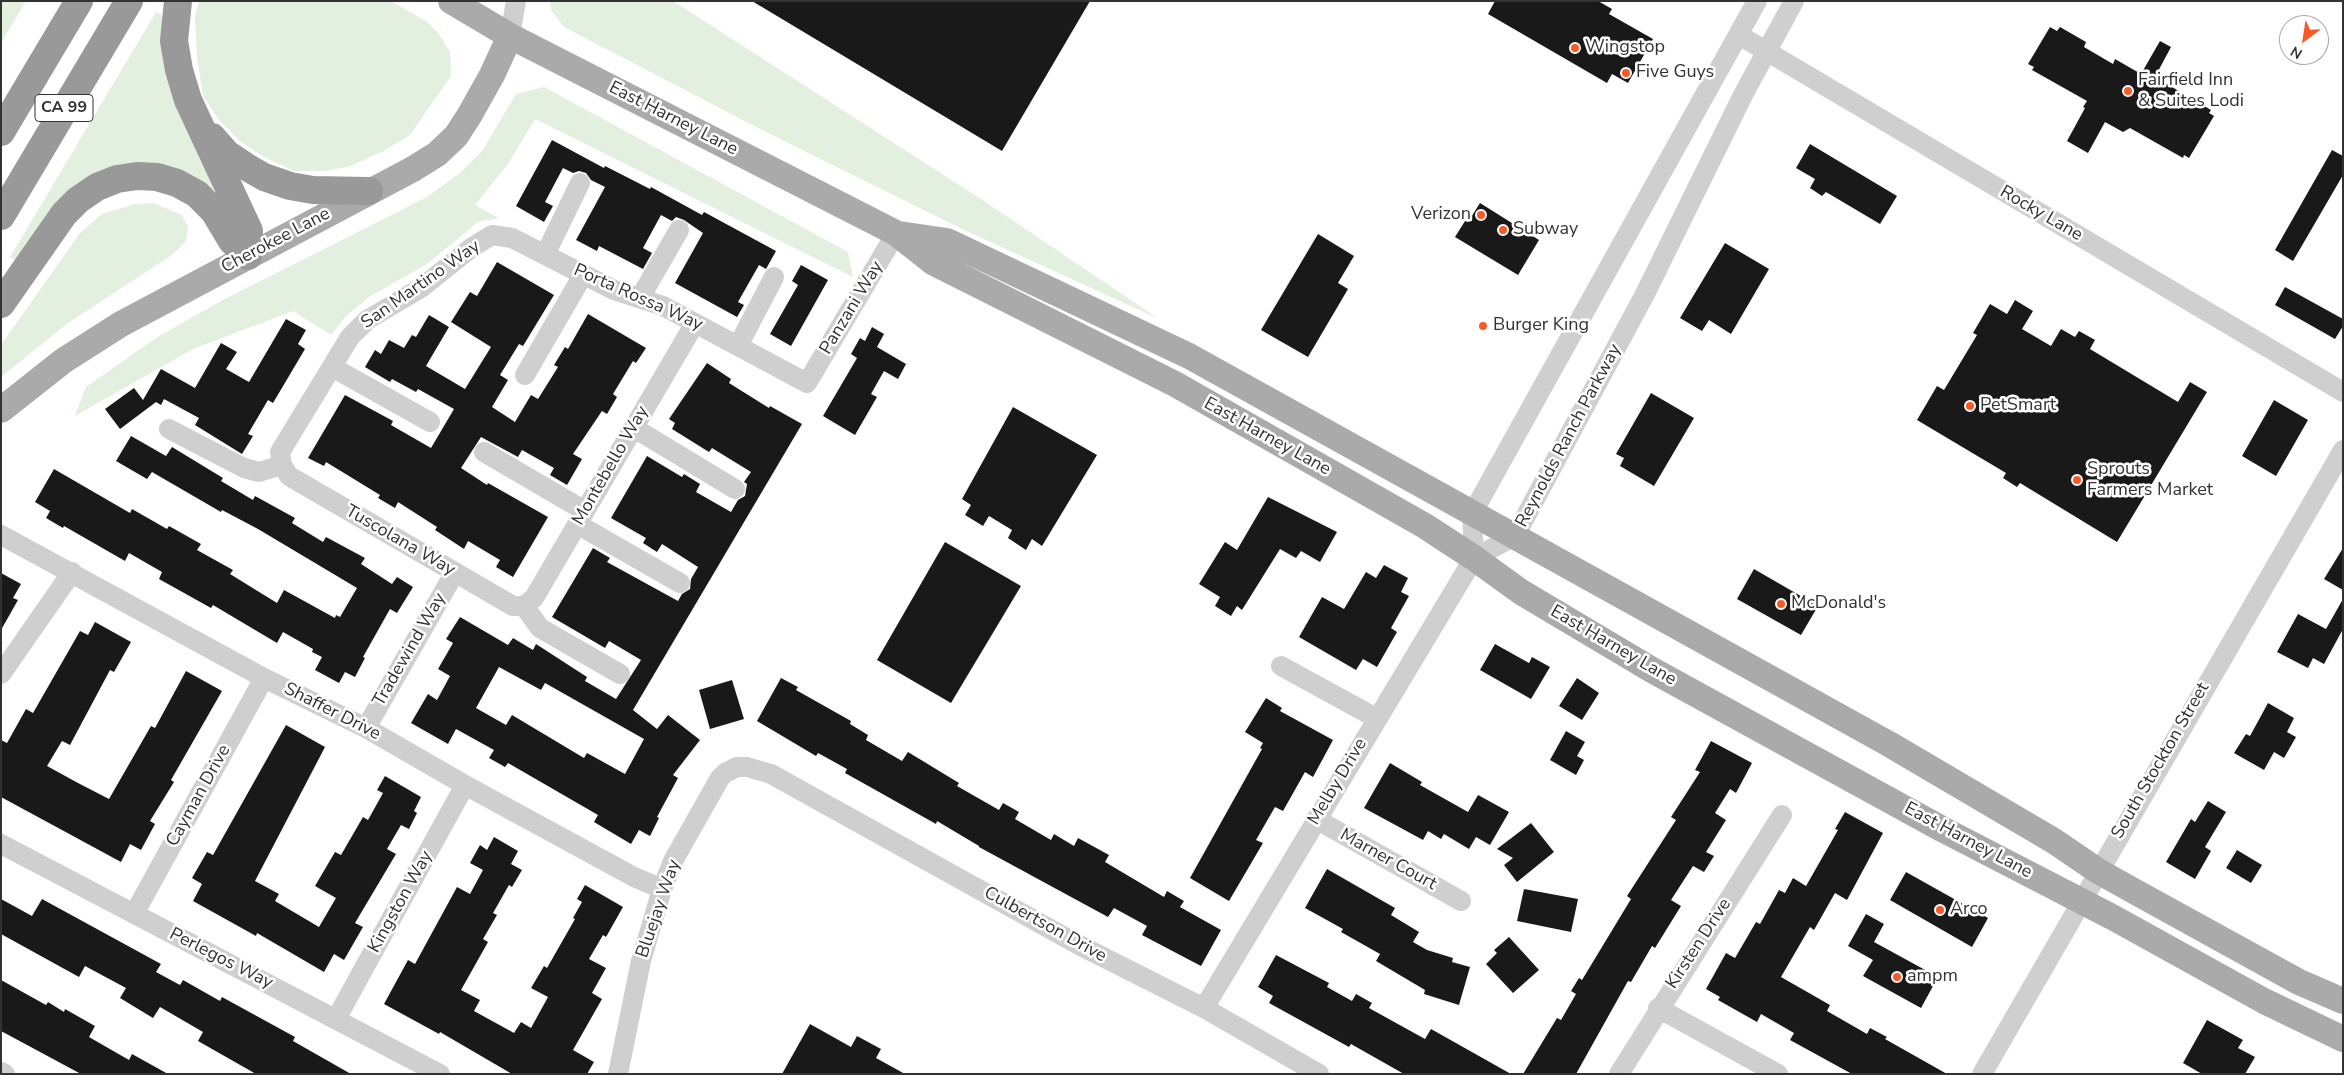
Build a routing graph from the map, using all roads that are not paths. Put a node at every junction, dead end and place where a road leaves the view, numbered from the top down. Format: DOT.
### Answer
graph roads {
  1 [pos="61,1"];
  2 [pos="78,1"];
  3 [pos="129,1"];
  4 [pos="178,1"];
  5 [pos="451,1"];
  6 [pos="516,1"];
  7 [pos="1757,1"];
  8 [pos="1794,1"];
  9 [pos="1738,35"];
  10 [pos="510,36"];
  11 [pos="1768,52"];
  12 [pos="202,126"];
  13 [pos="1,131"];
  14 [pos="580,183"];
  15 [pos="369,191"];
  16 [pos="1,216"];
  17 [pos="679,230"];
  18 [pos="896,234"];
  19 [pos="492,235"];
  20 [pos="544,255"];
  21 [pos="248,256"];
  22 [pos="583,274"];
  23 [pos="774,277"];
  24 [pos="640,298"];
  25 [pos="1,304"];
  26 [pos="695,323"];
  27 [pos="738,346"];
  28 [pos="332,367"];
  29 [pos="525,375"];
  30 [pos="807,383"];
  31 [pos="2343,392"];
  32 [pos="1,410"];
  33 [pos="430,422"];
  34 [pos="634,428"];
  35 [pos="169,429"];
  36 [pos="2343,450"];
  37 [pos="484,452"];
  38 [pos="282,465"];
  39 [pos="735,489"];
  40 [pos="1472,514"];
  41 [pos="581,518"];
  42 [pos="1,535"];
  43 [pos="1515,536"];
  44 [pos="1474,558"];
  45 [pos="72,572"];
  46 [pos="455,572"];
  47 [pos="680,583"];
  48 [pos="524,606"];
  49 [pos="1281,666"];
  50 [pos="1,674"];
  51 [pos="620,674"];
  52 [pos="264,678"];
  53 [pos="1376,718"];
  54 [pos="366,728"];
  55 [pos="771,774"];
  56 [pos="465,785"];
  57 [pos="1782,815"];
  58 [pos="1316,819"];
  59 [pos="1,844"];
  60 [pos="2098,871"];
  61 [pos="662,889"];
  62 [pos="2081,900"];
  63 [pos="1461,901"];
  64 [pos="134,914"];
  65 [pos="2343,1001"];
  66 [pos="1204,1008"];
  67 [pos="1658,1008"];
  68 [pos="336,1019"];
  69 [pos="2343,1039"];
  70 [pos="1,1072"];
  71 [pos="5,1074"];
  72 [pos="440,1074"];
  73 [pos="618,1074"];
  74 [pos="1319,1074"];
  75 [pos="1619,1074"];
  76 [pos="1778,1074"];
  77 [pos="1982,1074"];
  1 -- 13 [label="highway"];
  2 -- 13 [label="highway, CA 99"];
  3 -- 16 [label="highway, CA 99"];
  4 -- 12 [label="highway"];
  5 -- 10 [label="main road, East Harney Lane"];
  6 -- 10 [label="street"];
  7 -- 9 [label="street"];
  8 -- 11 [label="street, Reynolds Ranch Parkway"];
  9 -- 11 [label="street, Rocky Lane"];
  9 -- 40 [label="street"];
  10 -- 15 [label="main road, Cherokee Lane"];
  10 -- 18 [label="main road, East Harney Lane"];
  11 -- 31 [label="street, Rocky Lane"];
  11 -- 43 [label="street, Reynolds Ranch Parkway"];
  12 -- 15 [label="highway"];
  12 -- 21 [label="highway"];
  14 -- 20 [label="street"];
  15 -- 21 [label="main road, Cherokee Lane"];
  17 -- 24 [label="street"];
  18 -- 30 [label="street, Panzani Way"];
  18 -- 40 [label="main road, East Harney Lane"];
  18 -- 44 [label="main road, East Harney Lane"];
  19 -- 20 [label="street, Porta Rossa Way"];
  19 -- 28 [label="street, San Martino Way"];
  20 -- 22 [label="street, Porta Rossa Way"];
  21 -- 25 [label="highway"];
  21 -- 32 [label="main road, Cherokee Lane"];
  22 -- 24 [label="street, Porta Rossa Way"];
  22 -- 29 [label="street"];
  23 -- 27 [label="street"];
  24 -- 26 [label="street, Porta Rossa Way"];
  26 -- 27 [label="street, Porta Rossa Way"];
  26 -- 34 [label="street, Montebello Way"];
  27 -- 30 [label="street, Porta Rossa Way"];
  28 -- 33 [label="street"];
  28 -- 38 [label="street, San Martino Way"];
  34 -- 39 [label="street"];
  34 -- 41 [label="street, Montebello Way"];
  35 -- 38 [label="street"];
  36 -- 60 [label="street, South Stockton Street"];
  37 -- 41 [label="street"];
  38 -- 46 [label="street, Tuscolana Way"];
  40 -- 43 [label="main road, East Harney Lane"];
  40 -- 44 [label="street"];
  41 -- 47 [label="street"];
  41 -- 48 [label="street, Montebello Way"];
  42 -- 45 [label="street, Shaffer Drive"];
  43 -- 44 [label="street, Reynolds Ranch Parkway"];
  43 -- 60 [label="main road, East Harney Lane"];
  44 -- 53 [label="street, Melby Drive"];
  44 -- 62 [label="main road, East Harney Lane"];
  45 -- 50 [label="street"];
  45 -- 52 [label="street, Shaffer Drive"];
  46 -- 48 [label="street, Tuscolana Way"];
  46 -- 54 [label="street, Tradewind Way"];
  48 -- 51 [label="street"];
  49 -- 53 [label="street"];
  52 -- 54 [label="street, Shaffer Drive"];
  52 -- 64 [label="street, Cayman Drive"];
  53 -- 58 [label="street, Melby Drive"];
  54 -- 56 [label="street, Shaffer Drive"];
  55 -- 61 [label="street, Bluejay Way"];
  55 -- 66 [label="street, Culbertson Drive"];
  56 -- 61 [label="street, Shaffer Drive"];
  56 -- 68 [label="street, Kingston Way"];
  57 -- 67 [label="street, Kirsten Drive"];
  58 -- 63 [label="street, Marner Court"];
  58 -- 66 [label="street, Melby Drive"];
  59 -- 64 [label="street, Perlegos Way"];
  60 -- 62 [label="street, South Stockton Street"];
  60 -- 65 [label="main road, East Harney Lane"];
  61 -- 73 [label="street, Bluejay Way"];
  62 -- 69 [label="main road, East Harney Lane"];
  62 -- 77 [label="street, South Stockton Street"];
  64 -- 68 [label="street, Perlegos Way"];
  66 -- 74 [label="street, Culbertson Drive"];
  67 -- 75 [label="street, Kirsten Drive"];
  67 -- 76 [label="street"];
  68 -- 72 [label="street, Perlegos Way"];
  70 -- 71 [label="street"];
}
